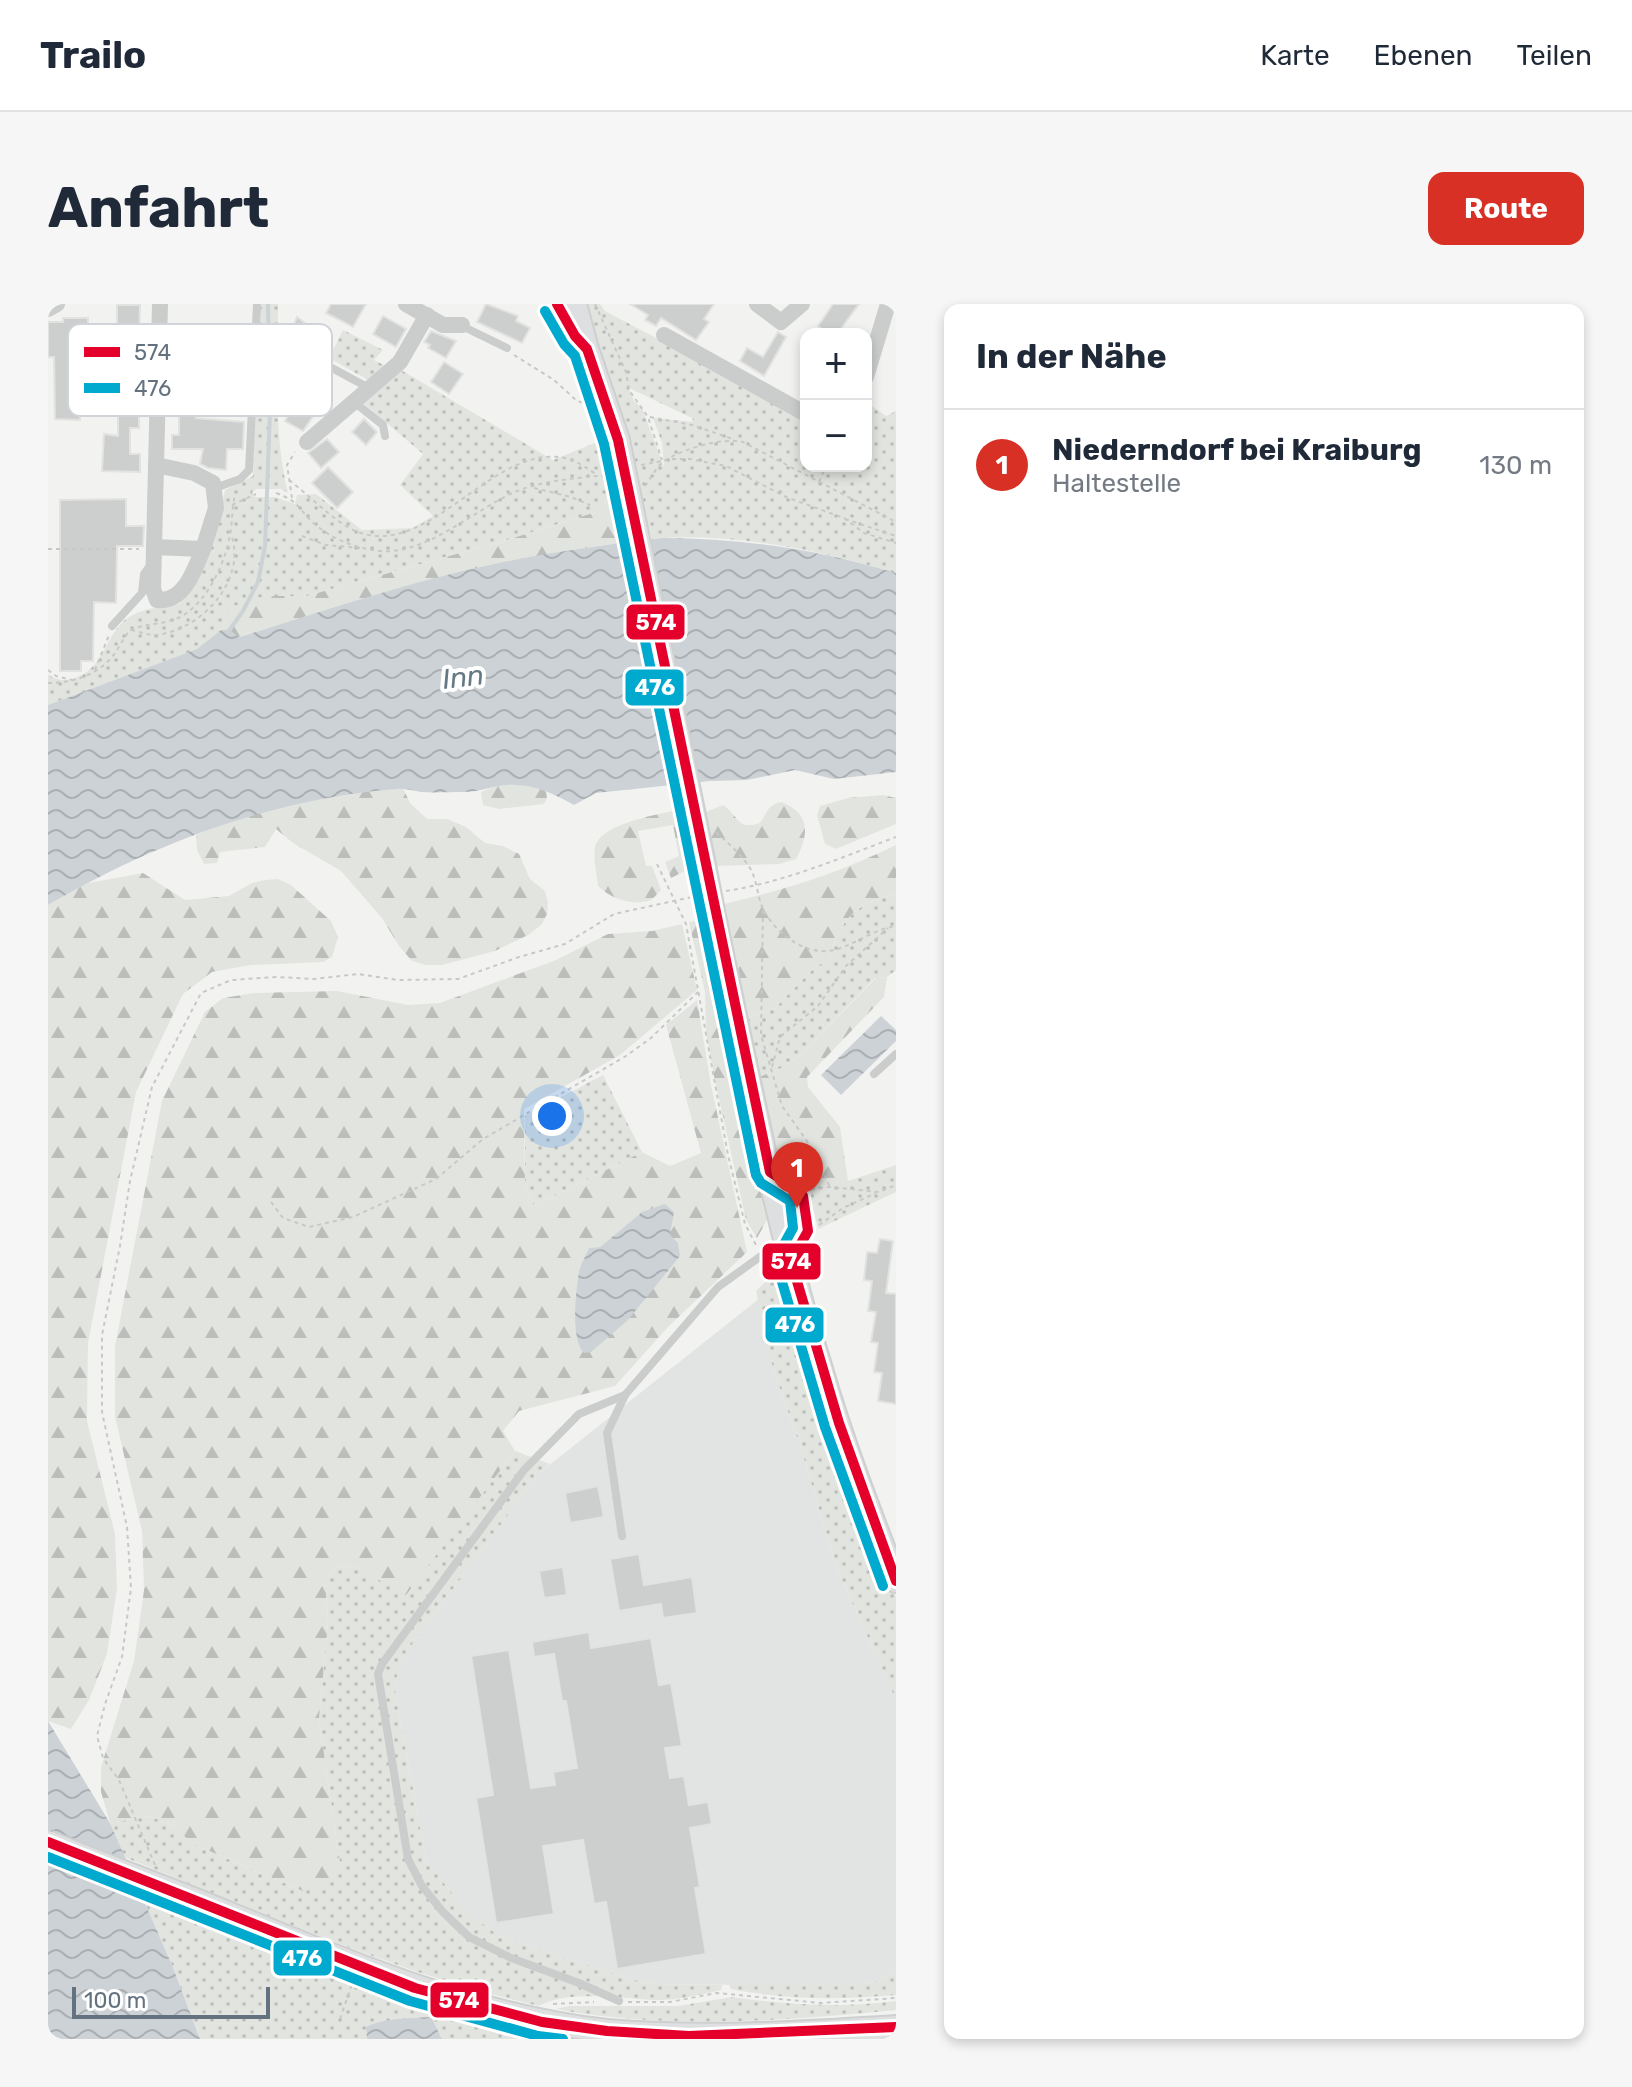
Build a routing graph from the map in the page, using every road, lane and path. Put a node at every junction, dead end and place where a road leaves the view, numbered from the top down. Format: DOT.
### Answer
graph roads {
  1 [pos="57,304"];
  2 [pos="160,304"];
  3 [pos="257,304"];
  4 [pos="406,304"];
  5 [pos="557,304"];
  6 [pos="575,304"];
  7 [pos="595,304"];
  8 [pos="757,304"];
  9 [pos="802,304"];
  10 [pos="888,304"];
  11 [pos="48,309"];
  12 [pos="427,315"];
  13 [pos="160,324"];
  14 [pos="256,324"];
  15 [pos="462,325"];
  16 [pos="664,335"];
  17 [pos="507,348"];
  18 [pos="587,349"];
  19 [pos="872,357"];
  20 [pos="332,368"];
  21 [pos="370,388"];
  22 [pos="354,402"];
  23 [pos="588,404"];
  24 [pos="800,411"];
  25 [pos="157,416"];
  26 [pos="252,416"];
  27 [pos="648,417"];
  28 [pos="385,436"];
  29 [pos="737,441"];
  30 [pos="307,442"];
  31 [pos="663,461"];
  32 [pos="156,465"];
  33 [pos="624,470"];
  34 [pos="823,472"];
  35 [pos="599,476"];
  36 [pos="289,480"];
  37 [pos="819,482"];
  38 [pos="531,487"];
  39 [pos="215,488"];
  40 [pos="276,493"];
  41 [pos="256,494"];
  42 [pos="292,499"];
  43 [pos="232,505"];
  44 [pos="590,505"];
  45 [pos="844,518"];
  46 [pos="896,522"];
  47 [pos="231,533"];
  48 [pos="302,536"];
  49 [pos="896,536"];
  50 [pos="896,543"];
  51 [pos="362,547"];
  52 [pos="48,549"];
  53 [pos="203,549"];
  54 [pos="154,553"];
  55 [pos="112,626"];
  56 [pos="130,630"];
  57 [pos="48,670"];
  58 [pos="73,681"];
  59 [pos="48,683"];
  60 [pos="706,828"];
  61 [pos="896,837"];
  62 [pos="657,864"];
  63 [pos="756,887"];
  64 [pos="716,893"];
  65 [pos="702,895"];
  66 [pos="672,900"];
  67 [pos="763,909"];
  68 [pos="896,925"];
  69 [pos="889,927"];
  70 [pos="699,991"];
  71 [pos="896,1054"];
  72 [pos="771,1068"];
  73 [pos="874,1074"];
  74 [pos="770,1172"];
  75 [pos="896,1185"];
  76 [pos="830,1187"];
  77 [pos="799,1190"];
  78 [pos="879,1192"];
  79 [pos="271,1202"];
  80 [pos="808,1231"];
  81 [pos="786,1239"];
  82 [pos="764,1253"];
  83 [pos="791,1261"];
  84 [pos="625,1395"];
  85 [pos="622,1536"];
  86 [pos="896,1581"];
  87 [pos="48,1842"];
  88 [pos="155,1866"];
  89 [pos="353,1980"];
  90 [pos="712,1993"];
  91 [pos="896,1998"];
  92 [pos="619,2001"];
  93 [pos="340,2019"];
  94 [pos="896,2027"];
  1 -- 11 [label="street"];
  2 -- 13 [label="street"];
  3 -- 14 [label="lane"];
  4 -- 12 [label="street"];
  5 -- 18 [label="main road"];
  6 -- 18 [label="main road"];
  7 -- 27 [label="path"];
  8 -- 9 [label="street"];
  10 -- 19 [label="street"];
  12 -- 15 [label="street"];
  12 -- 21 [label="street"];
  15 -- 17 [label="lane"];
  16 -- 24 [label="street"];
  17 -- 23 [label="path"];
  18 -- 33 [label="main road"];
  20 -- 21 [label="lane"];
  21 -- 22 [label="street"];
  22 -- 28 [label="lane"];
  22 -- 30 [label="street"];
  25 -- 32 [label="street"];
  26 -- 39 [label="lane"];
  27 -- 29 [label="path"];
  27 -- 31 [label="path"];
  29 -- 31 [label="path"];
  29 -- 37 [label="path"];
  30 -- 36 [label="path"];
  31 -- 33 [label="path"];
  31 -- 45 [label="path"];
  32 -- 39 [label="street"];
  32 -- 54 [label="street"];
  33 -- 35 [label="path"];
  33 -- 60 [label="main road"];
  34 -- 37 [label="path"];
  35 -- 36 [label="path"];
  35 -- 38 [label="path"];
  36 -- 42 [label="path"];
  37 -- 46 [label="path"];
  38 -- 44 [label="path"];
  38 -- 51 [label="path"];
  39 -- 53 [label="street"];
  40 -- 42 [label="path"];
  41 -- 43 [label="path"];
  42 -- 51 [label="path"];
  45 -- 49 [label="path"];
  45 -- 50 [label="path"];
  47 -- 56 [label="path"];
  48 -- 51 [label="path"];
  52 -- 54 [label="path"];
  53 -- 54 [label="street"];
  53 -- 54 [label="street"];
  54 -- 55 [label="lane"];
  55 -- 58 [label="path"];
  57 -- 58 [label="path"];
  58 -- 59 [label="path"];
  60 -- 63 [label="path"];
  60 -- 74 [label="main road, bridge"];
  61 -- 63 [label="path"];
  62 -- 66 [label="path"];
  63 -- 64 [label="path"];
  63 -- 67 [label="path"];
  65 -- 66 [label="path"];
  66 -- 70 [label="path"];
  66 -- 88 [label="path"];
  67 -- 69 [label="path"];
  67 -- 72 [label="path"];
  68 -- 69 [label="path"];
  69 -- 72 [label="path"];
  70 -- 79 [label="path"];
  70 -- 82 [label="path"];
  71 -- 73 [label="lane"];
  72 -- 76 [label="path"];
  74 -- 77 [label="lane"];
  74 -- 81 [label="main road"];
  75 -- 78 [label="path"];
  76 -- 77 [label="path"];
  76 -- 78 [label="path"];
  77 -- 80 [label="lane"];
  78 -- 80 [label="path"];
  80 -- 83 [label="lane"];
  81 -- 82 [label="lane"];
  81 -- 83 [label="main road"];
  82 -- 84 [label="lane"];
  83 -- 86 [label="main road"];
  84 -- 85 [label="lane"];
  84 -- 92 [label="lane"];
  87 -- 94 [label="main road, bridge"];
  89 -- 93 [label="path"];
  90 -- 91 [label="path"];
}
